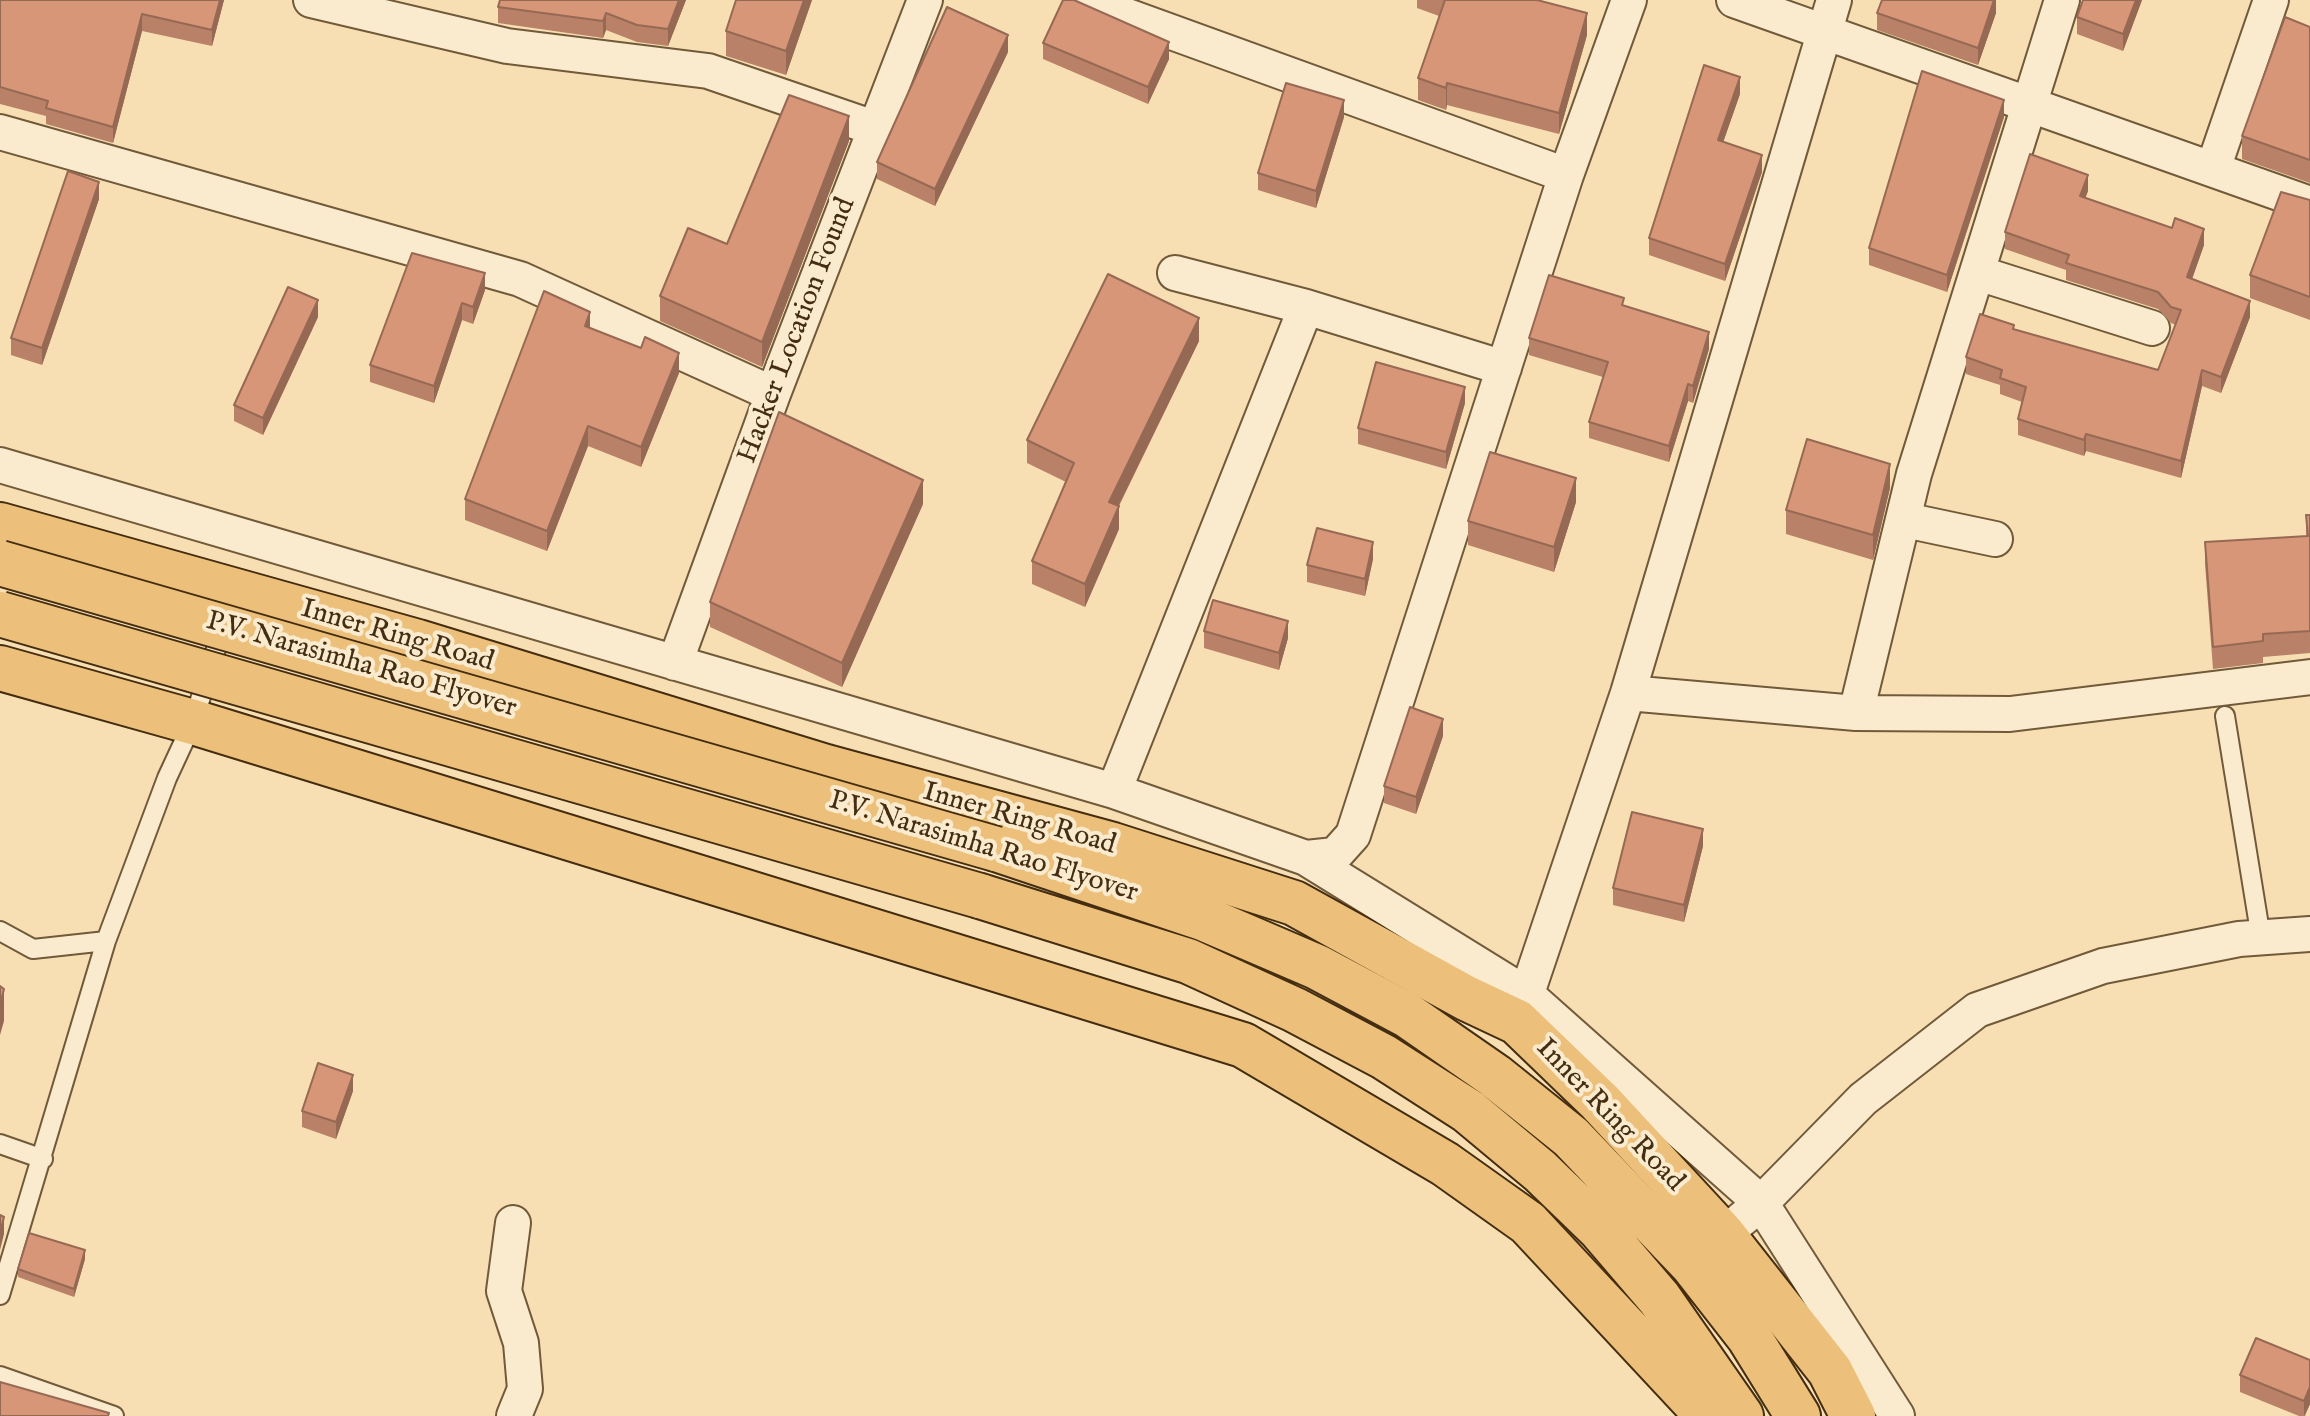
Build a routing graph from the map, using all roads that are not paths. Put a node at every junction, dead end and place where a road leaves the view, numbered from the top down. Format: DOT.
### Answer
graph roads {
  1 [pos="311,0"];
  2 [pos="925,0"];
  3 [pos="1083,0"];
  4 [pos="1629,0"];
  5 [pos="1734,0"];
  6 [pos="2062,0"];
  7 [pos="2271,0"];
  8 [pos="1828,15"];
  9 [pos="2029,102"];
  10 [pos="874,128"];
  11 [pos="0,132"];
  12 [pos="2213,169"];
  13 [pos="1566,175"];
  14 [pos="2310,204"];
  15 [pos="1175,273"];
  16 [pos="1978,273"];
  17 [pos="1306,307"];
  18 [pos="2152,328"];
  19 [pos="1504,368"];
  20 [pos="773,394"];
  21 [pos="0,465"];
  22 [pos="1905,520"];
  23 [pos="0,525"];
  24 [pos="1995,539"];
  25 [pos="0,563"];
  26 [pos="235,591"];
  27 [pos="0,614"];
  28 [pos="675,663"];
  29 [pos="0,668"];
  30 [pos="2310,677"];
  31 [pos="1628,693"];
  32 [pos="1856,713"];
  33 [pos="2225,716"];
  34 [pos="193,722"];
  35 [pos="1114,791"];
  36 [pos="1306,858"];
  37 [pos="0,931"];
  38 [pos="2310,934"];
  39 [pos="2261,938"];
  40 [pos="106,941"];
  41 [pos="1522,1008"];
  42 [pos="0,1144"];
  43 [pos="43,1159"];
  44 [pos="1761,1203"];
  45 [pos="513,1223"];
  46 [pos="1723,1235"];
  47 [pos="0,1295"];
  48 [pos="0,1376"];
  49 [pos="114,1416"];
  50 [pos="514,1416"];
  51 [pos="1708,1416"];
  52 [pos="1741,1416"];
  53 [pos="1798,1416"];
  54 [pos="1853,1416"];
  55 [pos="1897,1416"];
  1 -- 10 [label="street"];
  2 -- 10 [label="street, Hacker Location Found"];
  3 -- 13 [label="street"];
  4 -- 13 [label="street"];
  5 -- 8 [label="street"];
  6 -- 9 [label="street"];
  7 -- 12 [label="street"];
  8 -- 9 [label="street"];
  8 -- 31 [label="street"];
  9 -- 12 [label="street"];
  9 -- 16 [label="street"];
  10 -- 20 [label="street, Hacker Location Found"];
  11 -- 20 [label="street"];
  12 -- 14 [label="street"];
  13 -- 19 [label="street"];
  15 -- 17 [label="street"];
  16 -- 18 [label="street"];
  16 -- 22 [label="street"];
  17 -- 19 [label="street"];
  17 -- 35 [label="street"];
  19 -- 36 [label="street"];
  20 -- 28 [label="street, Hacker Location Found"];
  21 -- 28 [label="street"];
  22 -- 24 [label="street"];
  22 -- 32 [label="street"];
  23 -- 26 [label="main road, Inner Ring Road"];
  25 -- 53 [label="main road, P.V. Narasimha Rao Flyover, bridge"];
  26 -- 34 [label="lane"];
  26 -- 41 [label="main road, Inner Ring Road"];
  27 -- 52 [label="main road, P.V. Narasimha Rao Flyover, bridge"];
  28 -- 35 [label="street"];
  29 -- 34 [label="main road"];
  30 -- 32 [label="street"];
  31 -- 32 [label="street"];
  31 -- 41 [label="street"];
  33 -- 39 [label="lane"];
  34 -- 40 [label="lane"];
  34 -- 51 [label="main road"];
  35 -- 36 [label="street"];
  36 -- 41 [label="street"];
  37 -- 40 [label="lane"];
  38 -- 39 [label="street"];
  39 -- 44 [label="street"];
  40 -- 43 [label="lane"];
  41 -- 44 [label="street"];
  41 -- 46 [label="main road, Inner Ring Road"];
  42 -- 43 [label="lane"];
  43 -- 47 [label="lane"];
  44 -- 46 [label="street"];
  44 -- 55 [label="street"];
  45 -- 50 [label="street"];
  46 -- 54 [label="main road, Inner Ring Road"];
  48 -- 49 [label="lane"];
}
